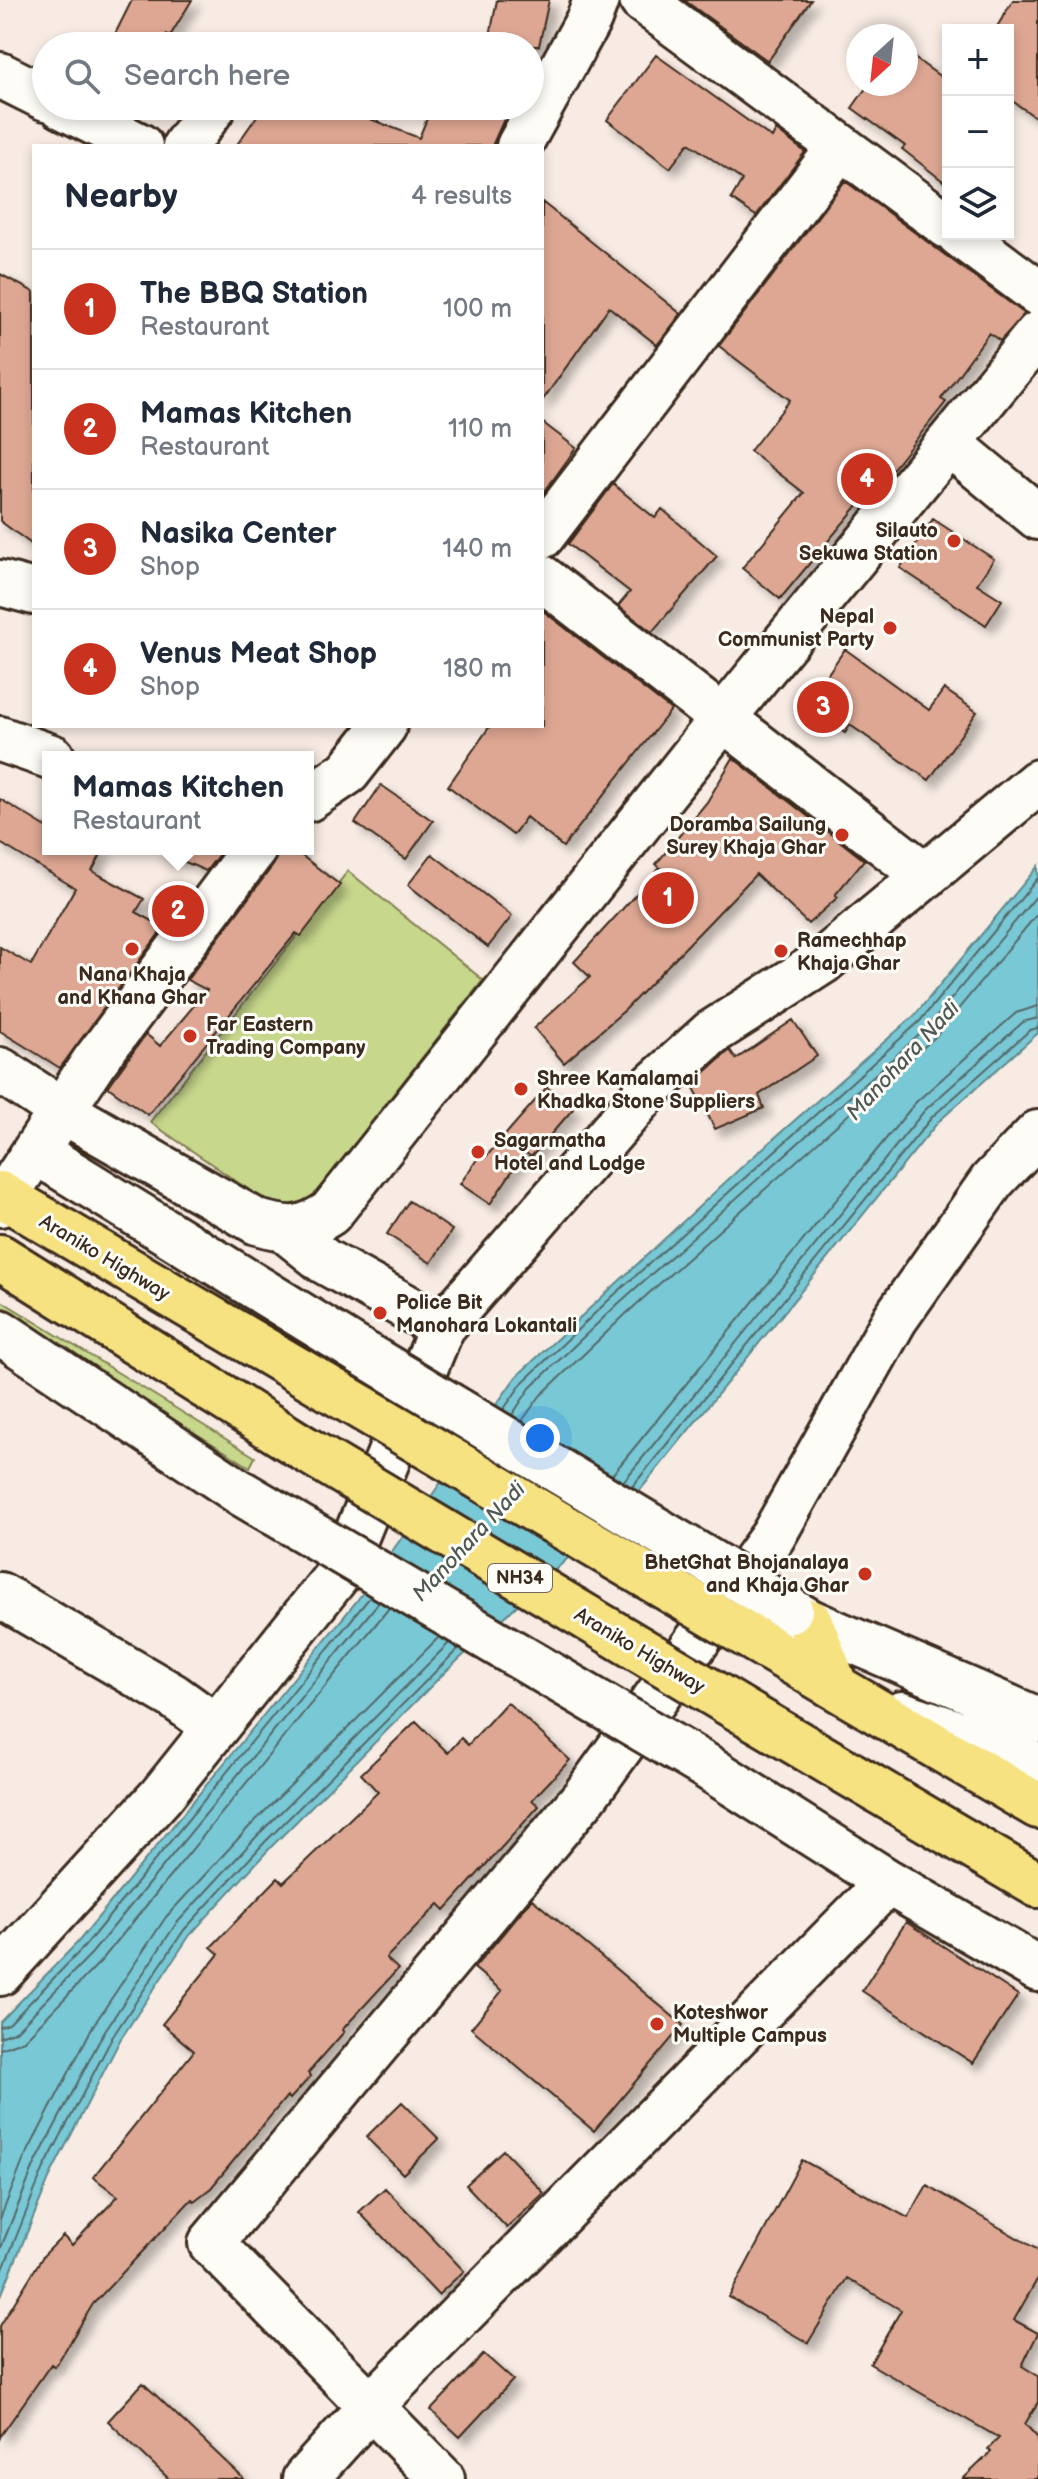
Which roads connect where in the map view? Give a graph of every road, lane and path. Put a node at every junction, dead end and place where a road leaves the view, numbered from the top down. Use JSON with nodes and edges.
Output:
{"nodes":[{"id":1,"x":596,"y":0,"type":"edge"},
{"id":2,"x":642,"y":0,"type":"edge"},
{"id":3,"x":0,"y":75,"type":"edge"},
{"id":4,"x":32,"y":91,"type":"edge"},
{"id":5,"x":544,"y":99,"type":"edge"},
{"id":6,"x":89,"y":120,"type":"edge"},
{"id":7,"x":204,"y":120,"type":"edge"},
{"id":8,"x":533,"y":120,"type":"edge"},
{"id":9,"x":136,"y":144,"type":"edge"},
{"id":10,"x":186,"y":144,"type":"edge"},
{"id":11,"x":520,"y":144,"type":"edge"},
{"id":12,"x":840,"y":147,"type":"junction"},
{"id":13,"x":942,"y":222,"type":"edge"},
{"id":14,"x":967,"y":240,"type":"edge"},
{"id":15,"x":1038,"y":293,"type":"edge"},
{"id":16,"x":1038,"y":334,"type":"edge"},
{"id":17,"x":950,"y":444,"type":"junction"},
{"id":18,"x":1038,"y":517,"type":"edge"},
{"id":19,"x":544,"y":533,"type":"edge"},
{"id":20,"x":544,"y":580,"type":"edge"},
{"id":21,"x":0,"y":583,"type":"edge"},
{"id":22,"x":32,"y":591,"type":"edge"},
{"id":23,"x":724,"y":717,"type":"junction"},
{"id":24,"x":382,"y":728,"type":"edge"},
{"id":25,"x":0,"y":739,"type":"edge"},
{"id":26,"x":42,"y":754,"type":"edge"},
{"id":27,"x":1038,"y":782,"type":"edge"},
{"id":28,"x":314,"y":795,"type":"edge"},
{"id":29,"x":250,"y":855,"type":"edge"},
{"id":30,"x":926,"y":876,"type":"junction"},
{"id":31,"x":0,"y":1070,"type":"edge"},
{"id":32,"x":61,"y":1110,"type":"junction"},
{"id":33,"x":1038,"y":1133,"type":"edge"},
{"id":34,"x":35,"y":1151,"type":"junction"},
{"id":35,"x":2,"y":1199,"type":"edge"},
{"id":36,"x":284,"y":1229,"type":"junction"},
{"id":37,"x":0,"y":1257,"type":"edge"},
{"id":38,"x":442,"y":1327,"type":"junction"},
{"id":39,"x":0,"y":1332,"type":"edge"},
{"id":40,"x":0,"y":1595,"type":"edge"},
{"id":41,"x":800,"y":1616,"type":"junction"},
{"id":42,"x":845,"y":1691,"type":"junction"},
{"id":43,"x":1038,"y":1720,"type":"edge"},
{"id":44,"x":216,"y":1727,"type":"junction"},
{"id":45,"x":1038,"y":1767,"type":"edge"},
{"id":46,"x":1038,"y":1806,"type":"edge"},
{"id":47,"x":888,"y":1882,"type":"junction"},
{"id":48,"x":1038,"y":1885,"type":"edge"},
{"id":49,"x":1038,"y":1969,"type":"edge"},
{"id":50,"x":0,"y":1973,"type":"edge"},
{"id":51,"x":370,"y":2407,"type":"junction"},
{"id":52,"x":305,"y":2479,"type":"edge"},
{"id":53,"x":442,"y":2479,"type":"edge"}],
"edges":[{"from":1,"to":5,"type":"street"},
{"from":2,"to":12,"type":"street"},
{"from":3,"to":4,"type":"street"},
{"from":6,"to":9,"type":"street"},
{"from":7,"to":10,"type":"street"},
{"from":8,"to":11,"type":"street"},
{"from":12,"to":13,"type":"street"},
{"from":12,"to":19,"type":"street"},
{"from":14,"to":15,"type":"street"},
{"from":16,"to":17,"type":"street"},
{"from":17,"to":18,"type":"street"},
{"from":17,"to":23,"type":"street"},
{"from":20,"to":23,"type":"street"},
{"from":21,"to":22,"type":"street"},
{"from":23,"to":30,"type":"street"},
{"from":23,"to":36,"type":"street"},
{"from":24,"to":28,"type":"street"},
{"from":25,"to":26,"type":"street"},
{"from":27,"to":30,"type":"street"},
{"from":29,"to":32,"type":"street"},
{"from":30,"to":38,"type":"street"},
{"from":31,"to":32,"type":"street"},
{"from":32,"to":34,"type":"street"},
{"from":32,"to":36,"type":"street"},
{"from":33,"to":51,"type":"street"},
{"from":34,"to":35,"type":"street"},
{"from":34,"to":41,"type":"street","bridge":true},
{"from":35,"to":42,"type":"highway","name":"Araniko Highway","bridge":true},
{"from":36,"to":38,"type":"street"},
{"from":37,"to":48,"type":"highway","name":"Araniko Highway","number":"NH34","bridge":true},
{"from":38,"to":44,"type":"street"},
{"from":39,"to":47,"type":"street","bridge":true},
{"from":40,"to":44,"type":"street"},
{"from":41,"to":42,"type":"highway"},
{"from":41,"to":43,"type":"street"},
{"from":42,"to":45,"type":"street"},
{"from":42,"to":46,"type":"highway","name":"Araniko Highway"},
{"from":44,"to":50,"type":"street"},
{"from":47,"to":49,"type":"street"},
{"from":47,"to":51,"type":"street"},
{"from":51,"to":52,"type":"street"},
{"from":51,"to":53,"type":"street"}]}
